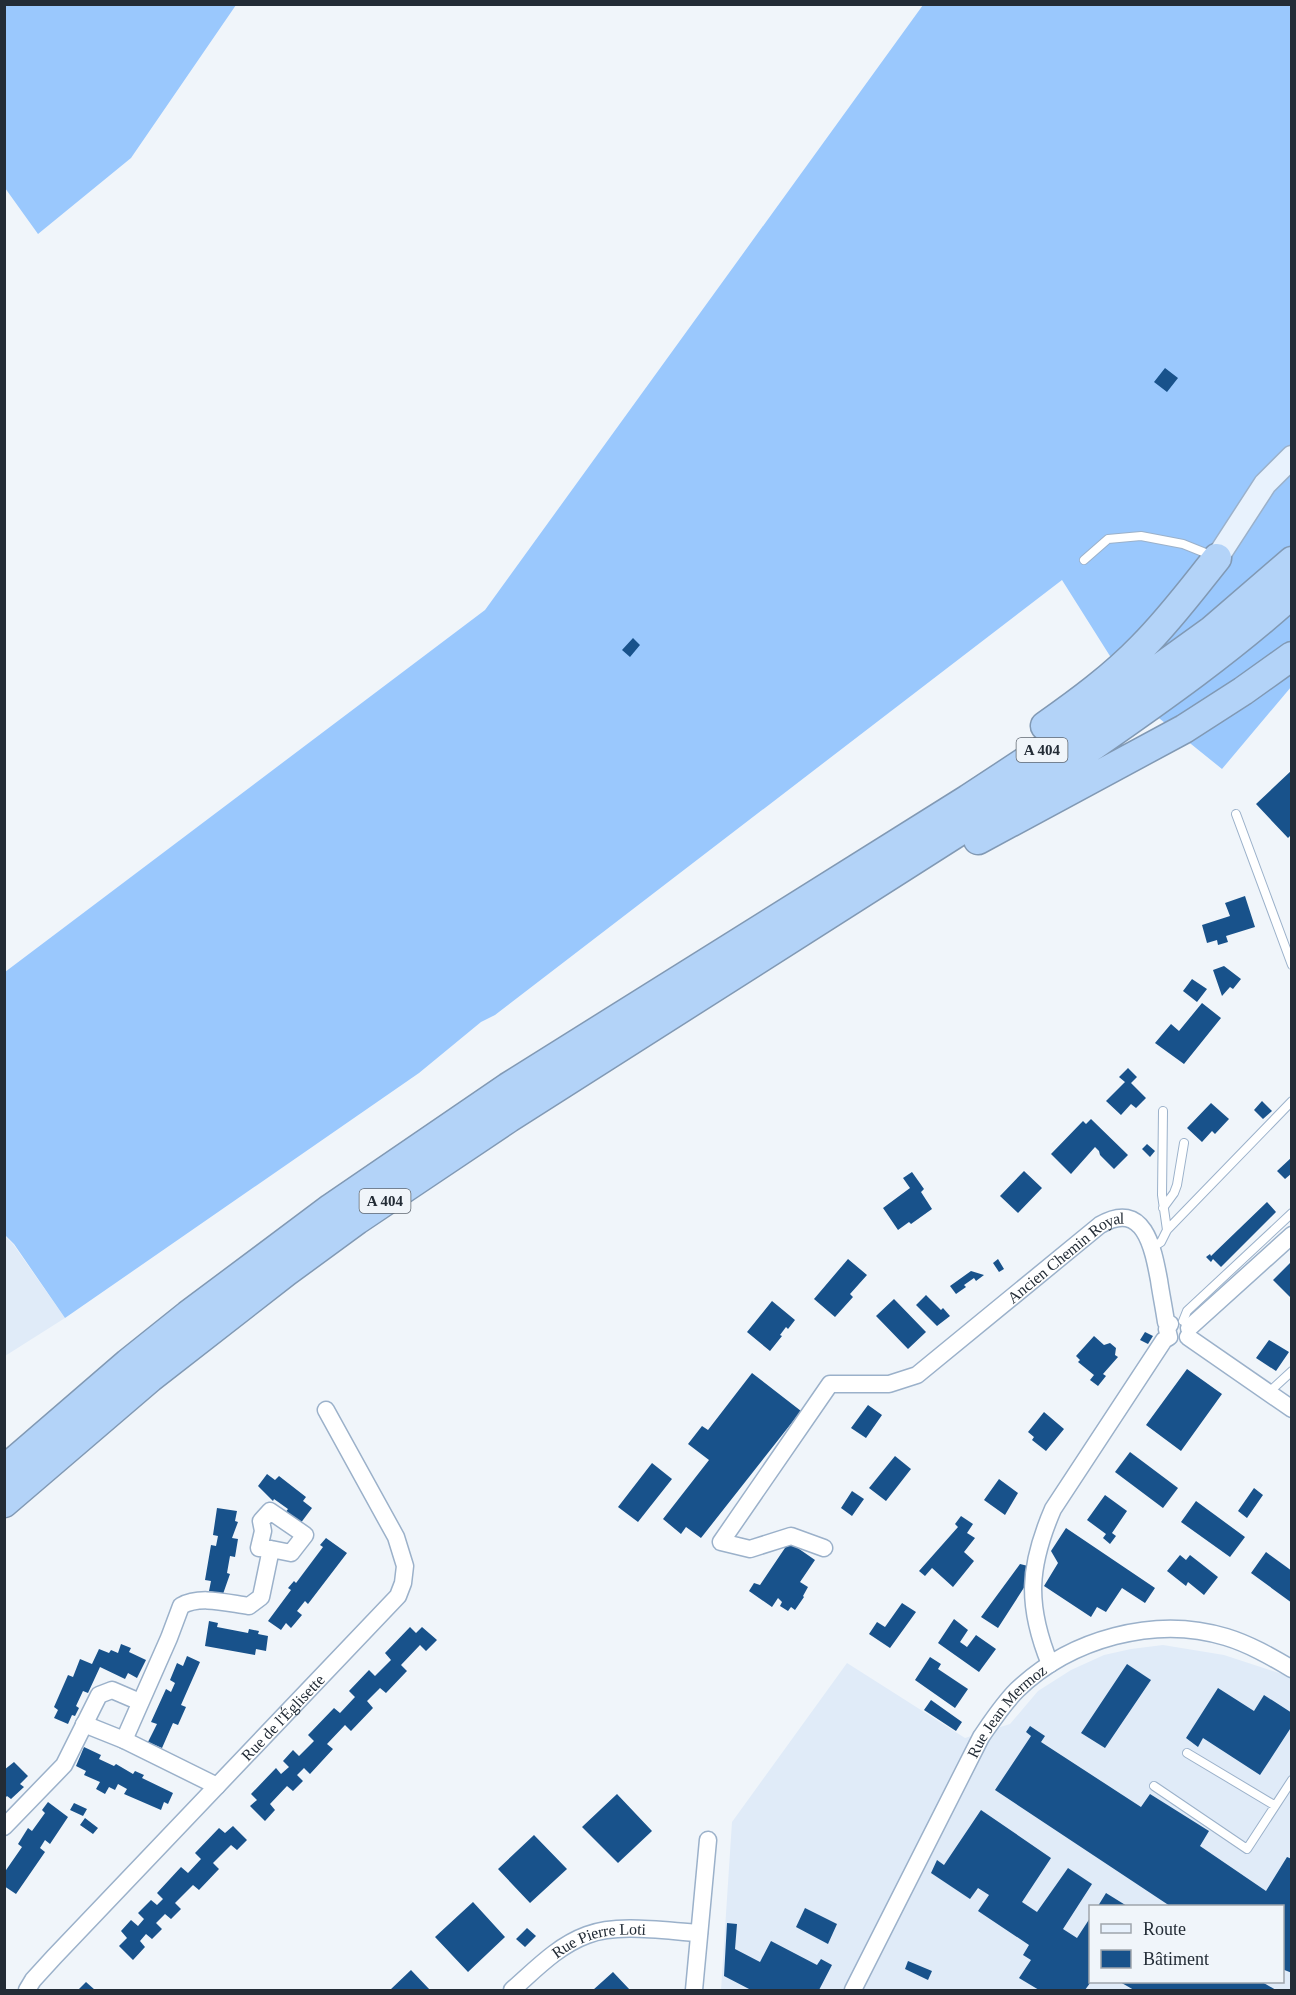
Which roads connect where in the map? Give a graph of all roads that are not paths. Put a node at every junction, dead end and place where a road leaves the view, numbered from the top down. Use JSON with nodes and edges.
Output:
{"nodes":[{"id":1,"x":1292,"y":457,"type":"edge"},
{"id":2,"x":1217,"y":558,"type":"junction"},
{"id":3,"x":1084,"y":560,"type":"dead end"},
{"id":4,"x":1292,"y":561,"type":"edge"},
{"id":5,"x":1292,"y":594,"type":"edge"},
{"id":6,"x":1292,"y":657,"type":"edge"},
{"id":7,"x":1236,"y":814,"type":"dead end"},
{"id":8,"x":785,"y":927,"type":"junction"},
{"id":9,"x":1292,"y":965,"type":"edge"},
{"id":10,"x":1292,"y":1101,"type":"edge"},
{"id":11,"x":1163,"y":1111,"type":"dead end"},
{"id":12,"x":1184,"y":1143,"type":"dead end"},
{"id":13,"x":1163,"y":1208,"type":"junction"},
{"id":14,"x":1292,"y":1213,"type":"edge"},
{"id":15,"x":1167,"y":1230,"type":"junction"},
{"id":16,"x":1292,"y":1235,"type":"edge"},
{"id":17,"x":1153,"y":1247,"type":"junction"},
{"id":18,"x":1180,"y":1329,"type":"junction"},
{"id":19,"x":1292,"y":1371,"type":"edge"},
{"id":20,"x":1268,"y":1393,"type":"junction"},
{"id":21,"x":1292,"y":1409,"type":"edge"},
{"id":22,"x":326,"y":1410,"type":"dead end"},
{"id":23,"x":4,"y":1470,"type":"edge"},
{"id":24,"x":4,"y":1503,"type":"edge"},
{"id":25,"x":824,"y":1548,"type":"dead end"},
{"id":26,"x":271,"y":1550,"type":"dead end"},
{"id":27,"x":1050,"y":1664,"type":"junction"},
{"id":28,"x":1292,"y":1669,"type":"edge"},
{"id":29,"x":140,"y":1702,"type":"junction"},
{"id":30,"x":84,"y":1724,"type":"junction"},
{"id":31,"x":124,"y":1740,"type":"junction"},
{"id":32,"x":1188,"y":1753,"type":"dead end"},
{"id":33,"x":1292,"y":1780,"type":"edge"},
{"id":34,"x":217,"y":1786,"type":"junction"},
{"id":35,"x":1154,"y":1786,"type":"dead end"},
{"id":36,"x":1274,"y":1805,"type":"junction"},
{"id":37,"x":4,"y":1827,"type":"edge"},
{"id":38,"x":708,"y":1840,"type":"dead end"},
{"id":39,"x":699,"y":1933,"type":"junction"},
{"id":40,"x":27,"y":1990,"type":"edge"},
{"id":41,"x":512,"y":1990,"type":"edge"},
{"id":42,"x":694,"y":1990,"type":"edge"},
{"id":43,"x":853,"y":1990,"type":"edge"}],
"edges":[{"from":1,"to":2,"type":"main road"},
{"from":2,"to":3,"type":"lane"},
{"from":2,"to":8,"type":"highway"},
{"from":4,"to":8,"type":"highway","number":"A 404"},
{"from":5,"to":8,"type":"highway","number":"A 404"},
{"from":6,"to":8,"type":"highway"},
{"from":7,"to":9,"type":"lane"},
{"from":8,"to":23,"type":"highway","number":"A 404"},
{"from":8,"to":24,"type":"highway","number":"A 404"},
{"from":10,"to":15,"type":"lane"},
{"from":11,"to":13,"type":"lane"},
{"from":12,"to":13,"type":"lane"},
{"from":13,"to":15,"type":"lane"},
{"from":14,"to":18,"type":"lane"},
{"from":15,"to":17,"type":"lane"},
{"from":16,"to":18,"type":"street"},
{"from":17,"to":18,"type":"street","name":"Ancien Chemin Royal"},
{"from":17,"to":25,"type":"street","name":"Ancien Chemin Royal"},
{"from":18,"to":20,"type":"street"},
{"from":18,"to":27,"type":"street"},
{"from":19,"to":20,"type":"lane"},
{"from":20,"to":21,"type":"street"},
{"from":22,"to":34,"type":"street","name":"Rue de l'Églisette"},
{"from":26,"to":29,"type":"street"},
{"from":27,"to":28,"type":"street","name":"Rue Jean Mermoz"},
{"from":27,"to":43,"type":"street","name":"Rue Jean Mermoz"},
{"from":29,"to":30,"type":"street"},
{"from":29,"to":31,"type":"street"},
{"from":30,"to":31,"type":"street"},
{"from":30,"to":37,"type":"street"},
{"from":31,"to":34,"type":"street"},
{"from":32,"to":36,"type":"lane"},
{"from":33,"to":36,"type":"lane"},
{"from":34,"to":40,"type":"street","name":"Rue de l'Églisette"},
{"from":35,"to":36,"type":"lane"},
{"from":38,"to":39,"type":"street"},
{"from":39,"to":41,"type":"street","name":"Rue Pierre Loti"},
{"from":39,"to":42,"type":"street"}]}
